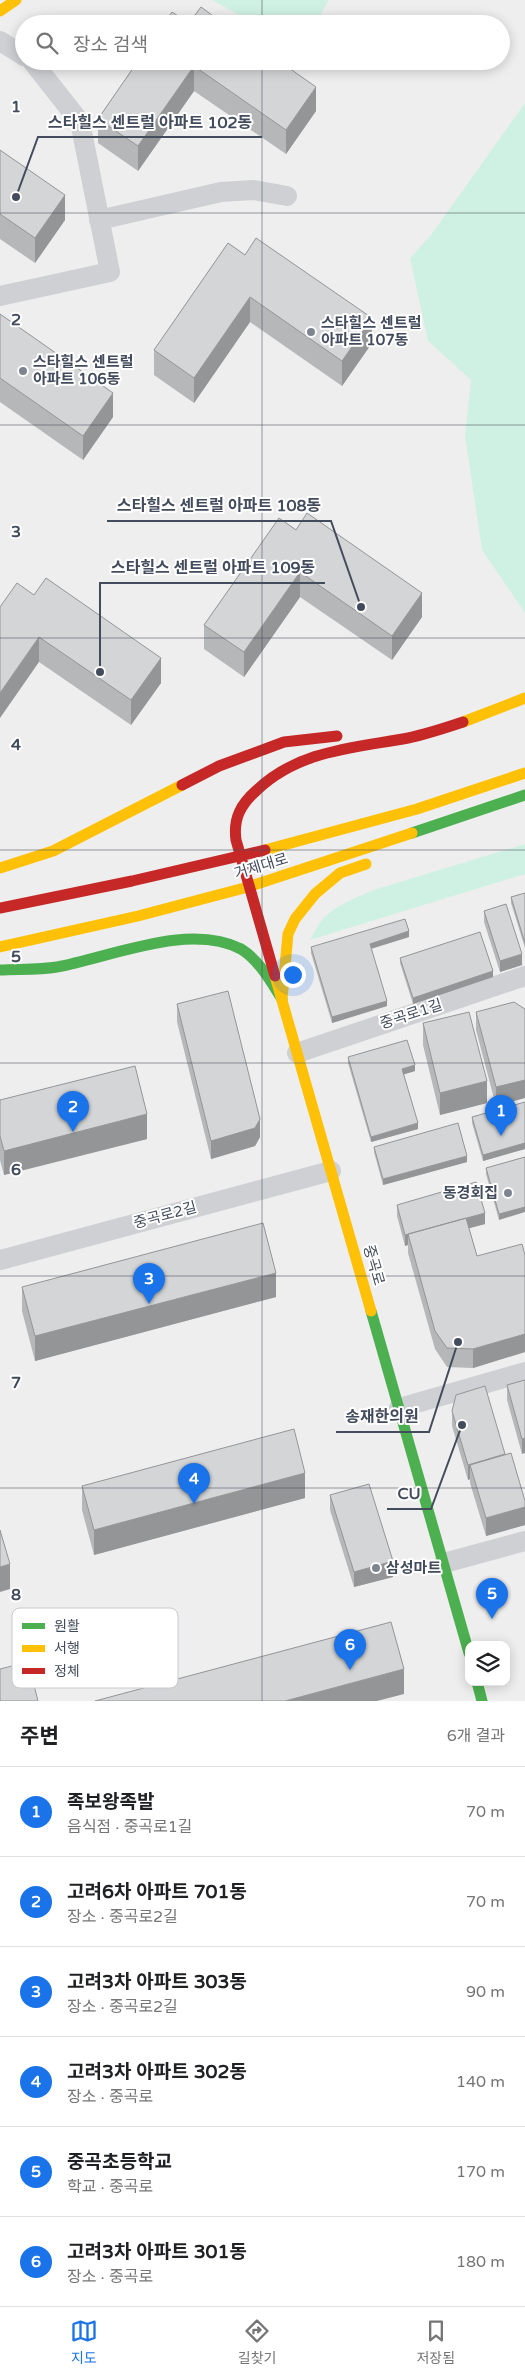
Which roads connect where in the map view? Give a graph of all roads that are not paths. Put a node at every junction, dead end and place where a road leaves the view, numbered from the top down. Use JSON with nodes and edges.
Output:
{"nodes":[{"id":1,"x":16,"y":0,"type":"edge"},
{"id":2,"x":0,"y":11,"type":"edge"},
{"id":3,"x":0,"y":41,"type":"edge"},
{"id":4,"x":15,"y":50,"type":"edge"},
{"id":5,"x":39,"y":70,"type":"edge"},
{"id":6,"x":287,"y":196,"type":"dead end"},
{"id":7,"x":99,"y":220,"type":"junction"},
{"id":8,"x":0,"y":296,"type":"edge"},
{"id":9,"x":525,"y":698,"type":"edge"},
{"id":10,"x":431,"y":732,"type":"junction"},
{"id":11,"x":364,"y":734,"type":"dead end"},
{"id":12,"x":346,"y":735,"type":"dead end"},
{"id":13,"x":525,"y":773,"type":"edge"},
{"id":14,"x":525,"y":795,"type":"edge"},
{"id":15,"x":240,"y":856,"type":"junction"},
{"id":16,"x":377,"y":861,"type":"dead end"},
{"id":17,"x":0,"y":868,"type":"edge"},
{"id":18,"x":248,"y":886,"type":"junction"},
{"id":19,"x":0,"y":908,"type":"edge"},
{"id":20,"x":0,"y":947,"type":"edge"},
{"id":21,"x":0,"y":970,"type":"edge"},
{"id":22,"x":525,"y":976,"type":"edge"},
{"id":23,"x":282,"y":999,"type":"junction"},
{"id":24,"x":297,"y":1052,"type":"junction"},
{"id":25,"x":331,"y":1171,"type":"junction"},
{"id":26,"x":0,"y":1260,"type":"edge"},
{"id":27,"x":525,"y":1372,"type":"edge"},
{"id":28,"x":399,"y":1408,"type":"junction"},
{"id":29,"x":525,"y":1541,"type":"edge"},
{"id":30,"x":444,"y":1563,"type":"junction"},
{"id":31,"x":466,"y":1641,"type":"edge"},
{"id":32,"x":478,"y":1686,"type":"edge"},
{"id":33,"x":482,"y":1701,"type":"edge"}],
"edges":[{"from":1,"to":2,"type":"street"},
{"from":3,"to":4,"type":"street"},
{"from":5,"to":7,"type":"street"},
{"from":6,"to":7,"type":"street"},
{"from":7,"to":8,"type":"street"},
{"from":9,"to":10,"type":"street"},
{"from":10,"to":11,"type":"street"},
{"from":10,"to":15,"type":"street","name":"중곡로"},
{"from":12,"to":17,"type":"street"},
{"from":13,"to":15,"type":"street","name":"거제대로"},
{"from":14,"to":18,"type":"street","name":"거제대로"},
{"from":15,"to":18,"type":"street","name":"중곡로"},
{"from":15,"to":19,"type":"street","name":"거제대로"},
{"from":16,"to":23,"type":"street"},
{"from":18,"to":20,"type":"street","name":"거제대로"},
{"from":18,"to":23,"type":"street","name":"중곡로"},
{"from":21,"to":23,"type":"street"},
{"from":22,"to":24,"type":"street","name":"중곡로1길"},
{"from":23,"to":24,"type":"street","name":"중곡로"},
{"from":24,"to":25,"type":"street","name":"중곡로"},
{"from":25,"to":26,"type":"street","name":"중곡로2길"},
{"from":25,"to":28,"type":"street","name":"중곡로"},
{"from":27,"to":28,"type":"street"},
{"from":28,"to":30,"type":"street","name":"중곡로"},
{"from":29,"to":30,"type":"street"},
{"from":30,"to":31,"type":"street","name":"중곡로"},
{"from":32,"to":33,"type":"street"}]}
